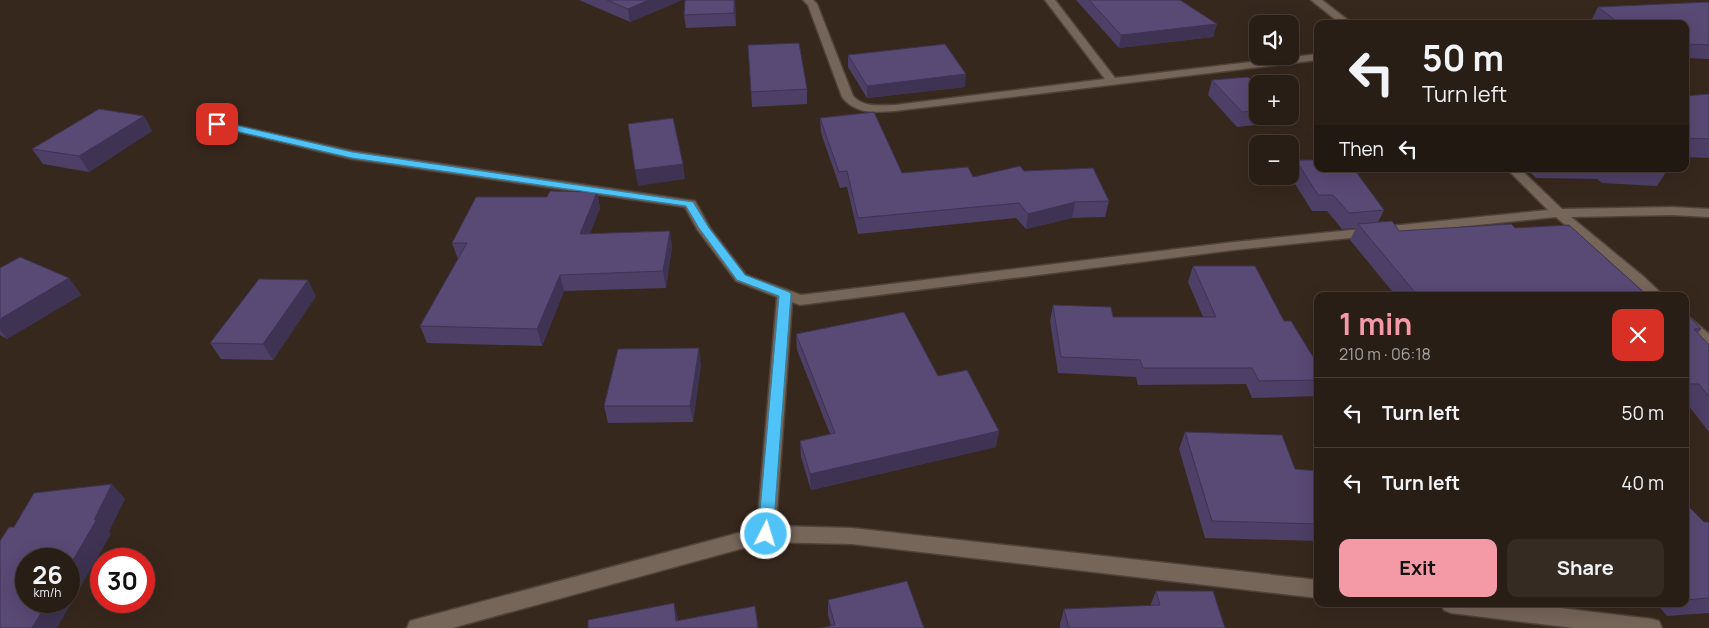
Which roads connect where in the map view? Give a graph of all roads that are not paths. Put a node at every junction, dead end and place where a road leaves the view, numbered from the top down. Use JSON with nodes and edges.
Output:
{"nodes":[{"id":1,"x":808,"y":0,"type":"edge"},
{"id":2,"x":1050,"y":0,"type":"edge"},
{"id":3,"x":1316,"y":0,"type":"edge"},
{"id":4,"x":1343,"y":20,"type":"edge"},
{"id":5,"x":1314,"y":56,"type":"edge"},
{"id":6,"x":1112,"y":81,"type":"junction"},
{"id":7,"x":217,"y":124,"type":"dead end"},
{"id":8,"x":1516,"y":172,"type":"edge"},
{"id":9,"x":1557,"y":213,"type":"junction"},
{"id":10,"x":1709,"y":213,"type":"edge"},
{"id":11,"x":1653,"y":292,"type":"edge"},
{"id":12,"x":785,"y":294,"type":"junction"},
{"id":13,"x":1689,"y":325,"type":"edge"},
{"id":14,"x":1706,"y":338,"type":"edge"},
{"id":15,"x":766,"y":534,"type":"junction"},
{"id":16,"x":1314,"y":589,"type":"edge"},
{"id":17,"x":1476,"y":607,"type":"edge"},
{"id":18,"x":417,"y":628,"type":"edge"},
{"id":19,"x":1652,"y":628,"type":"edge"}],
"edges":[{"from":1,"to":6,"type":"street"},
{"from":2,"to":6,"type":"street"},
{"from":3,"to":4,"type":"street"},
{"from":5,"to":6,"type":"street"},
{"from":7,"to":12,"type":"street"},
{"from":8,"to":9,"type":"street"},
{"from":9,"to":10,"type":"street"},
{"from":9,"to":11,"type":"street"},
{"from":9,"to":12,"type":"street"},
{"from":12,"to":15,"type":"street"},
{"from":13,"to":14,"type":"street"},
{"from":15,"to":16,"type":"street"},
{"from":15,"to":18,"type":"street"},
{"from":17,"to":19,"type":"street"}]}
